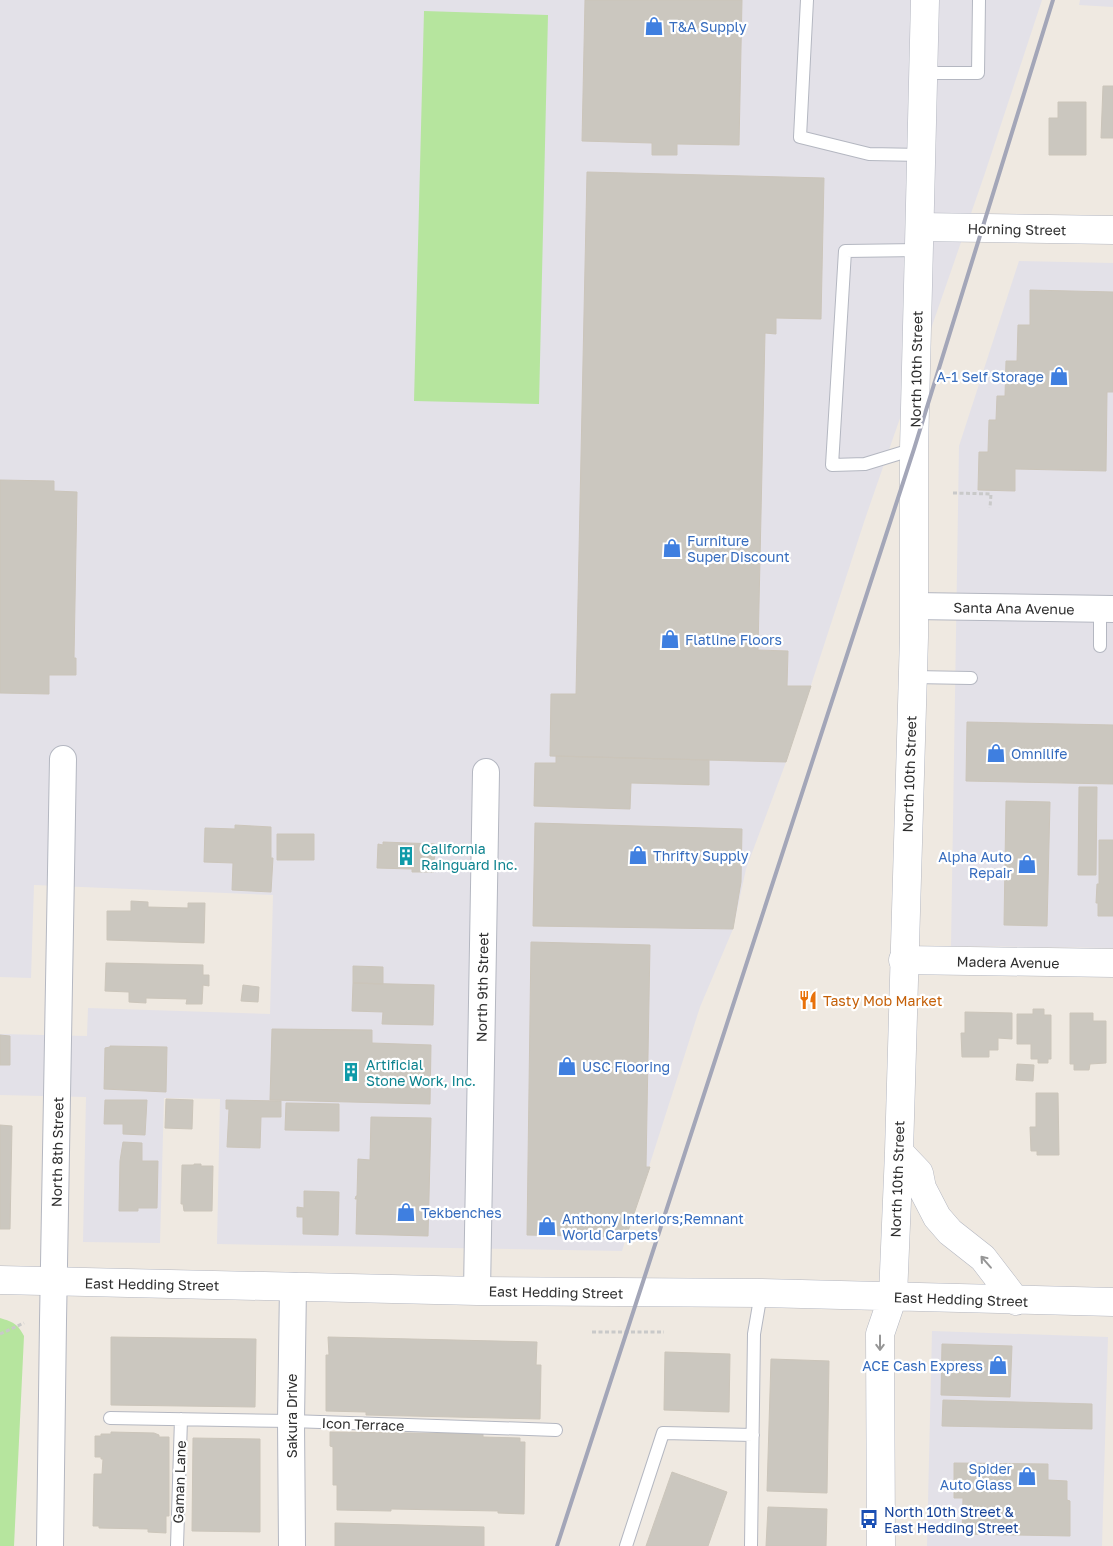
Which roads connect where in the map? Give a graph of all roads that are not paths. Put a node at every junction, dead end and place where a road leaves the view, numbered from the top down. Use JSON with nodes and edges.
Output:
{"nodes":[{"id":1,"x":807,"y":0,"type":"edge"},
{"id":2,"x":925,"y":0,"type":"edge"},
{"id":3,"x":979,"y":0,"type":"edge"},
{"id":4,"x":924,"y":74,"type":"junction"},
{"id":5,"x":922,"y":155,"type":"junction"},
{"id":6,"x":1113,"y":230,"type":"edge"},
{"id":7,"x":920,"y":239,"type":"junction"},
{"id":8,"x":914,"y":449,"type":"junction"},
{"id":9,"x":914,"y":606,"type":"junction"},
{"id":10,"x":1106,"y":609,"type":"edge"},
{"id":11,"x":1100,"y":646,"type":"dead end"},
{"id":12,"x":912,"y":677,"type":"junction"},
{"id":13,"x":971,"y":678,"type":"dead end"},
{"id":14,"x":63,"y":759,"type":"dead end"},
{"id":15,"x":486,"y":772,"type":"dead end"},
{"id":16,"x":903,"y":960,"type":"junction"},
{"id":17,"x":1113,"y":963,"type":"edge"},
{"id":18,"x":899,"y":1152,"type":"junction"},
{"id":19,"x":0,"y":1280,"type":"edge"},
{"id":20,"x":54,"y":1282,"type":"junction"},
{"id":21,"x":293,"y":1286,"type":"junction"},
{"id":22,"x":477,"y":1291,"type":"junction"},
{"id":23,"x":761,"y":1293,"type":"junction"},
{"id":24,"x":894,"y":1296,"type":"junction"},
{"id":25,"x":1016,"y":1300,"type":"junction"},
{"id":26,"x":1113,"y":1302,"type":"edge"},
{"id":27,"x":110,"y":1418,"type":"dead end"},
{"id":28,"x":181,"y":1419,"type":"junction"},
{"id":29,"x":291,"y":1421,"type":"junction"},
{"id":30,"x":556,"y":1430,"type":"dead end"},
{"id":31,"x":753,"y":1435,"type":"junction"},
{"id":32,"x":50,"y":1546,"type":"edge"},
{"id":33,"x":177,"y":1546,"type":"edge"},
{"id":34,"x":292,"y":1546,"type":"edge"},
{"id":35,"x":626,"y":1546,"type":"edge"},
{"id":36,"x":751,"y":1546,"type":"edge"},
{"id":37,"x":881,"y":1546,"type":"edge"}],
"edges":[{"from":1,"to":5,"type":"lane"},
{"from":2,"to":4,"type":"main road","name":"North 10th Street"},
{"from":3,"to":4,"type":"lane"},
{"from":4,"to":5,"type":"main road","name":"North 10th Street"},
{"from":5,"to":7,"type":"main road","name":"North 10th Street"},
{"from":6,"to":7,"type":"main road","name":"Horning Street"},
{"from":7,"to":8,"type":"main road","name":"North 10th Street"},
{"from":7,"to":8,"type":"lane"},
{"from":8,"to":9,"type":"main road","name":"North 10th Street"},
{"from":9,"to":10,"type":"street","name":"Santa Ana Avenue"},
{"from":9,"to":12,"type":"main road","name":"North 10th Street"},
{"from":10,"to":11,"type":"lane"},
{"from":12,"to":13,"type":"lane"},
{"from":12,"to":16,"type":"main road","name":"North 10th Street"},
{"from":14,"to":20,"type":"street","name":"North 8th Street"},
{"from":15,"to":22,"type":"street","name":"North 9th Street"},
{"from":16,"to":17,"type":"main road","name":"Madera Avenue"},
{"from":16,"to":18,"type":"main road","name":"North 10th Street"},
{"from":18,"to":24,"type":"main road","name":"North 10th Street"},
{"from":25,"to":18,"type":"main road","one_way":true},
{"from":19,"to":20,"type":"main road","name":"East Hedding Street"},
{"from":20,"to":21,"type":"main road","name":"East Hedding Street"},
{"from":20,"to":32,"type":"street","name":"North 8th Street"},
{"from":21,"to":22,"type":"main road","name":"East Hedding Street"},
{"from":21,"to":29,"type":"street","name":"Sakura Drive"},
{"from":22,"to":23,"type":"main road","name":"East Hedding Street"},
{"from":23,"to":24,"type":"main road","name":"East Hedding Street"},
{"from":23,"to":31,"type":"lane"},
{"from":24,"to":25,"type":"main road","name":"East Hedding Street"},
{"from":24,"to":37,"type":"main road","name":"North 10th Street","one_way":true},
{"from":25,"to":26,"type":"main road","name":"East Hedding Street"},
{"from":27,"to":28,"type":"lane","name":"Icon Terrace"},
{"from":28,"to":29,"type":"lane","name":"Icon Terrace"},
{"from":28,"to":33,"type":"lane","name":"Gaman Lane"},
{"from":29,"to":30,"type":"lane","name":"Icon Terrace"},
{"from":29,"to":34,"type":"street","name":"Sakura Drive"},
{"from":31,"to":35,"type":"lane"},
{"from":31,"to":36,"type":"lane"}]}
